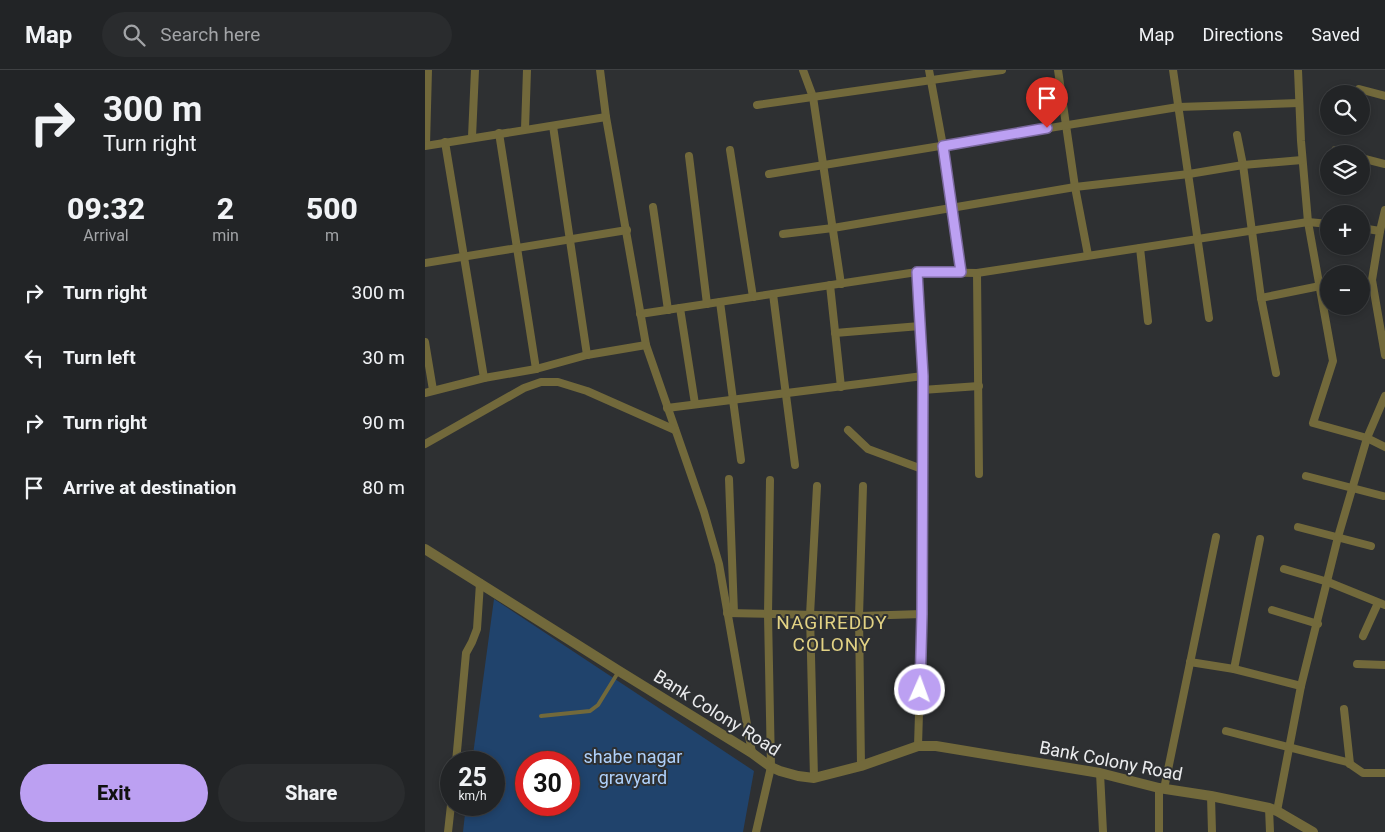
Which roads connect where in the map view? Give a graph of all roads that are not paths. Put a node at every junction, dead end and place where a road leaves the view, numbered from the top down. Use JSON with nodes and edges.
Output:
{"nodes":[{"id":1,"x":428,"y":70,"type":"edge"},
{"id":2,"x":475,"y":70,"type":"edge"},
{"id":3,"x":527,"y":70,"type":"edge"},
{"id":4,"x":600,"y":70,"type":"edge"},
{"id":5,"x":803,"y":70,"type":"edge"},
{"id":6,"x":929,"y":70,"type":"edge"},
{"id":7,"x":1003,"y":70,"type":"edge"},
{"id":8,"x":1058,"y":70,"type":"edge"},
{"id":9,"x":1173,"y":70,"type":"edge"},
{"id":10,"x":1298,"y":70,"type":"edge"},
{"id":11,"x":993,"y":71,"type":"edge"},
{"id":12,"x":931,"y":80,"type":"junction"},
{"id":13,"x":1370,"y":92,"type":"edge"},
{"id":14,"x":1385,"y":96,"type":"edge"},
{"id":15,"x":813,"y":97,"type":"junction"},
{"id":16,"x":1299,"y":102,"type":"junction"},
{"id":17,"x":757,"y":104,"type":"dead end"},
{"id":18,"x":1178,"y":107,"type":"junction"},
{"id":19,"x":606,"y":117,"type":"junction"},
{"id":20,"x":1067,"y":125,"type":"junction"},
{"id":21,"x":553,"y":126,"type":"junction"},
{"id":22,"x":525,"y":129,"type":"junction"},
{"id":23,"x":499,"y":133,"type":"junction"},
{"id":24,"x":1237,"y":135,"type":"dead end"},
{"id":25,"x":472,"y":137,"type":"junction"},
{"id":26,"x":445,"y":142,"type":"junction"},
{"id":27,"x":425,"y":145,"type":"edge"},
{"id":28,"x":943,"y":146,"type":"junction"},
{"id":29,"x":730,"y":150,"type":"dead end"},
{"id":30,"x":689,"y":156,"type":"dead end"},
{"id":31,"x":1303,"y":160,"type":"junction"},
{"id":32,"x":1370,"y":160,"type":"edge"},
{"id":33,"x":1385,"y":164,"type":"edge"},
{"id":34,"x":824,"y":165,"type":"junction"},
{"id":35,"x":1243,"y":165,"type":"junction"},
{"id":36,"x":769,"y":174,"type":"dead end"},
{"id":37,"x":1189,"y":174,"type":"junction"},
{"id":38,"x":1075,"y":187,"type":"junction"},
{"id":39,"x":653,"y":207,"type":"dead end"},
{"id":40,"x":952,"y":207,"type":"junction"},
{"id":41,"x":1385,"y":210,"type":"edge"},
{"id":42,"x":1308,"y":222,"type":"junction"},
{"id":43,"x":1320,"y":223,"type":"edge"},
{"id":44,"x":833,"y":228,"type":"junction"},
{"id":45,"x":1370,"y":229,"type":"edge"},
{"id":46,"x":627,"y":230,"type":"junction"},
{"id":47,"x":1251,"y":231,"type":"junction"},
{"id":48,"x":1380,"y":231,"type":"junction"},
{"id":49,"x":783,"y":234,"type":"dead end"},
{"id":50,"x":1198,"y":238,"type":"junction"},
{"id":51,"x":569,"y":240,"type":"junction"},
{"id":52,"x":517,"y":248,"type":"junction"},
{"id":53,"x":1140,"y":248,"type":"junction"},
{"id":54,"x":1088,"y":255,"type":"junction"},
{"id":55,"x":464,"y":257,"type":"junction"},
{"id":56,"x":425,"y":263,"type":"edge"},
{"id":57,"x":917,"y":272,"type":"junction"},
{"id":58,"x":961,"y":272,"type":"junction"},
{"id":59,"x":977,"y":272,"type":"junction"},
{"id":60,"x":841,"y":284,"type":"junction"},
{"id":61,"x":830,"y":285,"type":"junction"},
{"id":62,"x":1320,"y":286,"type":"joint"},
{"id":63,"x":773,"y":294,"type":"junction"},
{"id":64,"x":753,"y":297,"type":"junction"},
{"id":65,"x":1261,"y":298,"type":"junction"},
{"id":66,"x":720,"y":302,"type":"junction"},
{"id":67,"x":707,"y":304,"type":"junction"},
{"id":68,"x":680,"y":308,"type":"junction"},
{"id":69,"x":668,"y":310,"type":"junction"},
{"id":70,"x":640,"y":314,"type":"junction"},
{"id":71,"x":1325,"y":315,"type":"edge"},
{"id":72,"x":1209,"y":318,"type":"dead end"},
{"id":73,"x":1148,"y":321,"type":"dead end"},
{"id":74,"x":920,"y":326,"type":"junction"},
{"id":75,"x":835,"y":333,"type":"junction"},
{"id":76,"x":425,"y":342,"type":"edge"},
{"id":77,"x":646,"y":344,"type":"junction"},
{"id":78,"x":587,"y":354,"type":"junction"},
{"id":79,"x":1385,"y":355,"type":"edge"},
{"id":80,"x":536,"y":369,"type":"junction"},
{"id":81,"x":1276,"y":372,"type":"dead end"},
{"id":82,"x":923,"y":376,"type":"junction"},
{"id":83,"x":484,"y":378,"type":"junction"},
{"id":84,"x":841,"y":386,"type":"junction"},
{"id":85,"x":979,"y":386,"type":"junction"},
{"id":86,"x":923,"y":390,"type":"junction"},
{"id":87,"x":429,"y":392,"type":"edge"},
{"id":88,"x":786,"y":393,"type":"junction"},
{"id":89,"x":1385,"y":396,"type":"edge"},
{"id":90,"x":733,"y":399,"type":"junction"},
{"id":91,"x":695,"y":404,"type":"junction"},
{"id":92,"x":667,"y":408,"type":"junction"},
{"id":93,"x":675,"y":430,"type":"junction"},
{"id":94,"x":848,"y":430,"type":"dead end"},
{"id":95,"x":1367,"y":438,"type":"junction"},
{"id":96,"x":425,"y":444,"type":"edge"},
{"id":97,"x":1385,"y":447,"type":"edge"},
{"id":98,"x":741,"y":460,"type":"dead end"},
{"id":99,"x":795,"y":465,"type":"dead end"},
{"id":100,"x":922,"y":469,"type":"junction"},
{"id":101,"x":979,"y":474,"type":"dead end"},
{"id":102,"x":1306,"y":476,"type":"dead end"},
{"id":103,"x":729,"y":479,"type":"dead end"},
{"id":104,"x":770,"y":480,"type":"dead end"},
{"id":105,"x":817,"y":486,"type":"dead end"},
{"id":106,"x":863,"y":486,"type":"dead end"},
{"id":107,"x":1352,"y":488,"type":"junction"},
{"id":108,"x":1383,"y":496,"type":"dead end"},
{"id":109,"x":1298,"y":527,"type":"dead end"},
{"id":110,"x":1216,"y":537,"type":"dead end"},
{"id":111,"x":1338,"y":537,"type":"junction"},
{"id":112,"x":1261,"y":539,"type":"dead end"},
{"id":113,"x":1371,"y":546,"type":"dead end"},
{"id":114,"x":425,"y":549,"type":"edge"},
{"id":115,"x":1283,"y":570,"type":"dead end"},
{"id":116,"x":1328,"y":582,"type":"junction"},
{"id":117,"x":480,"y":583,"type":"junction"},
{"id":118,"x":1383,"y":603,"type":"edge"},
{"id":119,"x":1271,"y":610,"type":"dead end"},
{"id":120,"x":731,"y":613,"type":"junction"},
{"id":121,"x":922,"y":614,"type":"junction"},
{"id":122,"x":769,"y":615,"type":"junction"},
{"id":123,"x":810,"y":615,"type":"junction"},
{"id":124,"x":859,"y":616,"type":"junction"},
{"id":125,"x":1317,"y":624,"type":"junction"},
{"id":126,"x":1363,"y":636,"type":"dead end"},
{"id":127,"x":1190,"y":662,"type":"junction"},
{"id":128,"x":1357,"y":664,"type":"dead end"},
{"id":129,"x":1385,"y":665,"type":"edge"},
{"id":130,"x":1234,"y":669,"type":"junction"},
{"id":131,"x":619,"y":672,"type":"junction"},
{"id":132,"x":1301,"y":686,"type":"junction"},
{"id":133,"x":1344,"y":709,"type":"dead end"},
{"id":134,"x":541,"y":716,"type":"dead end"},
{"id":135,"x":1226,"y":731,"type":"dead end"},
{"id":136,"x":919,"y":746,"type":"junction"},
{"id":137,"x":1289,"y":747,"type":"junction"},
{"id":138,"x":457,"y":751,"type":"edge"},
{"id":139,"x":752,"y":753,"type":"junction"},
{"id":140,"x":1350,"y":764,"type":"junction"},
{"id":141,"x":861,"y":766,"type":"junction"},
{"id":142,"x":771,"y":767,"type":"junction"},
{"id":143,"x":1100,"y":773,"type":"junction"},
{"id":144,"x":1385,"y":773,"type":"edge"},
{"id":145,"x":814,"y":778,"type":"junction"},
{"id":146,"x":1162,"y":789,"type":"junction"},
{"id":147,"x":1211,"y":796,"type":"junction"},
{"id":148,"x":1273,"y":809,"type":"junction"},
{"id":149,"x":450,"y":816,"type":"edge"},
{"id":150,"x":448,"y":832,"type":"edge"},
{"id":151,"x":756,"y":832,"type":"edge"},
{"id":152,"x":1103,"y":832,"type":"edge"},
{"id":153,"x":1159,"y":832,"type":"edge"},
{"id":154,"x":1212,"y":832,"type":"edge"},
{"id":155,"x":1270,"y":832,"type":"edge"},
{"id":156,"x":1313,"y":832,"type":"edge"}],
"edges":[{"from":1,"to":27,"type":"street"},
{"from":2,"to":25,"type":"street"},
{"from":3,"to":22,"type":"street"},
{"from":4,"to":19,"type":"street"},
{"from":5,"to":15,"type":"street"},
{"from":6,"to":12,"type":"street"},
{"from":7,"to":11,"type":"street"},
{"from":8,"to":20,"type":"street"},
{"from":9,"to":18,"type":"street"},
{"from":10,"to":16,"type":"street"},
{"from":11,"to":12,"type":"street"},
{"from":12,"to":15,"type":"street"},
{"from":12,"to":28,"type":"street"},
{"from":13,"to":14,"type":"street"},
{"from":15,"to":17,"type":"street"},
{"from":15,"to":34,"type":"street"},
{"from":16,"to":18,"type":"street"},
{"from":16,"to":31,"type":"street"},
{"from":18,"to":20,"type":"street"},
{"from":18,"to":37,"type":"street"},
{"from":19,"to":21,"type":"street"},
{"from":19,"to":46,"type":"street"},
{"from":20,"to":28,"type":"street"},
{"from":20,"to":38,"type":"street"},
{"from":21,"to":22,"type":"street"},
{"from":21,"to":51,"type":"street"},
{"from":22,"to":23,"type":"street"},
{"from":23,"to":25,"type":"street"},
{"from":23,"to":52,"type":"street"},
{"from":24,"to":35,"type":"street"},
{"from":25,"to":26,"type":"street"},
{"from":26,"to":27,"type":"street"},
{"from":26,"to":55,"type":"street"},
{"from":28,"to":34,"type":"street"},
{"from":28,"to":40,"type":"street"},
{"from":29,"to":64,"type":"street"},
{"from":30,"to":67,"type":"street"},
{"from":31,"to":35,"type":"street"},
{"from":31,"to":42,"type":"street"},
{"from":32,"to":33,"type":"street"},
{"from":34,"to":36,"type":"street"},
{"from":34,"to":44,"type":"street"},
{"from":35,"to":37,"type":"street"},
{"from":35,"to":47,"type":"street"},
{"from":37,"to":38,"type":"street"},
{"from":37,"to":50,"type":"street"},
{"from":38,"to":40,"type":"street"},
{"from":38,"to":54,"type":"street"},
{"from":39,"to":69,"type":"street"},
{"from":40,"to":44,"type":"street"},
{"from":40,"to":58,"type":"street"},
{"from":41,"to":48,"type":"street"},
{"from":42,"to":43,"type":"street"},
{"from":42,"to":47,"type":"street"},
{"from":42,"to":62,"type":"street"},
{"from":44,"to":49,"type":"street"},
{"from":44,"to":60,"type":"street"},
{"from":45,"to":48,"type":"street"},
{"from":46,"to":51,"type":"street"},
{"from":46,"to":70,"type":"street"},
{"from":47,"to":50,"type":"street"},
{"from":47,"to":65,"type":"street"},
{"from":48,"to":79,"type":"street"},
{"from":50,"to":53,"type":"street"},
{"from":50,"to":72,"type":"street"},
{"from":51,"to":52,"type":"street"},
{"from":51,"to":78,"type":"street"},
{"from":52,"to":55,"type":"street"},
{"from":52,"to":80,"type":"street"},
{"from":53,"to":54,"type":"street"},
{"from":53,"to":73,"type":"street"},
{"from":54,"to":59,"type":"street"},
{"from":55,"to":56,"type":"street"},
{"from":55,"to":83,"type":"street"},
{"from":57,"to":58,"type":"street"},
{"from":57,"to":60,"type":"street"},
{"from":57,"to":74,"type":"street"},
{"from":58,"to":59,"type":"street"},
{"from":59,"to":85,"type":"street"},
{"from":60,"to":61,"type":"street"},
{"from":61,"to":63,"type":"street"},
{"from":61,"to":75,"type":"street"},
{"from":62,"to":65,"type":"street"},
{"from":63,"to":64,"type":"street"},
{"from":63,"to":88,"type":"street"},
{"from":64,"to":66,"type":"street"},
{"from":65,"to":81,"type":"street"},
{"from":66,"to":67,"type":"street"},
{"from":66,"to":90,"type":"street"},
{"from":67,"to":68,"type":"street"},
{"from":68,"to":69,"type":"street"},
{"from":68,"to":91,"type":"street"},
{"from":69,"to":70,"type":"street"},
{"from":70,"to":77,"type":"street"},
{"from":71,"to":95,"type":"street"},
{"from":74,"to":75,"type":"street"},
{"from":74,"to":82,"type":"street"},
{"from":75,"to":84,"type":"street"},
{"from":76,"to":87,"type":"street"},
{"from":77,"to":78,"type":"street"},
{"from":77,"to":92,"type":"street"},
{"from":78,"to":80,"type":"street"},
{"from":80,"to":83,"type":"street"},
{"from":82,"to":84,"type":"street"},
{"from":82,"to":86,"type":"street"},
{"from":83,"to":87,"type":"street"},
{"from":84,"to":88,"type":"street"},
{"from":85,"to":86,"type":"street"},
{"from":85,"to":101,"type":"street"},
{"from":86,"to":100,"type":"street"},
{"from":88,"to":90,"type":"street"},
{"from":88,"to":99,"type":"street"},
{"from":89,"to":95,"type":"street"},
{"from":90,"to":91,"type":"street"},
{"from":90,"to":98,"type":"street"},
{"from":91,"to":92,"type":"street"},
{"from":92,"to":93,"type":"street"},
{"from":93,"to":96,"type":"street"},
{"from":93,"to":120,"type":"street"},
{"from":94,"to":100,"type":"street"},
{"from":95,"to":97,"type":"street"},
{"from":95,"to":107,"type":"street"},
{"from":100,"to":121,"type":"street"},
{"from":102,"to":107,"type":"street"},
{"from":103,"to":120,"type":"street"},
{"from":104,"to":122,"type":"street"},
{"from":105,"to":123,"type":"street"},
{"from":106,"to":124,"type":"street"},
{"from":107,"to":108,"type":"street"},
{"from":107,"to":111,"type":"street"},
{"from":109,"to":111,"type":"street"},
{"from":110,"to":127,"type":"street"},
{"from":111,"to":113,"type":"street"},
{"from":111,"to":116,"type":"street"},
{"from":112,"to":130,"type":"street"},
{"from":114,"to":117,"type":"street","name":"Bank Colony Road"},
{"from":115,"to":116,"type":"street"},
{"from":116,"to":118,"type":"street"},
{"from":116,"to":125,"type":"street"},
{"from":117,"to":131,"type":"street","name":"Bank Colony Road"},
{"from":117,"to":138,"type":"street"},
{"from":118,"to":126,"type":"street"},
{"from":119,"to":125,"type":"street"},
{"from":120,"to":122,"type":"street"},
{"from":120,"to":139,"type":"street"},
{"from":121,"to":124,"type":"street"},
{"from":121,"to":136,"type":"street"},
{"from":122,"to":123,"type":"street"},
{"from":122,"to":142,"type":"street"},
{"from":123,"to":124,"type":"street"},
{"from":123,"to":145,"type":"street"},
{"from":124,"to":141,"type":"street"},
{"from":125,"to":132,"type":"street"},
{"from":127,"to":130,"type":"street"},
{"from":127,"to":146,"type":"street"},
{"from":128,"to":129,"type":"street"},
{"from":130,"to":132,"type":"street"},
{"from":131,"to":134,"type":"lane"},
{"from":131,"to":139,"type":"street","name":"Bank Colony Road"},
{"from":132,"to":137,"type":"street"},
{"from":133,"to":140,"type":"street"},
{"from":135,"to":137,"type":"street"},
{"from":136,"to":141,"type":"street","name":"Bank Colony Road"},
{"from":136,"to":143,"type":"street","name":"Bank Colony Road"},
{"from":137,"to":140,"type":"street"},
{"from":137,"to":148,"type":"street"},
{"from":139,"to":142,"type":"street","name":"Bank Colony Road"},
{"from":140,"to":144,"type":"street"},
{"from":141,"to":145,"type":"street","name":"Bank Colony Road"},
{"from":142,"to":145,"type":"street","name":"Bank Colony Road"},
{"from":142,"to":151,"type":"street"},
{"from":143,"to":146,"type":"street","name":"Bank Colony Road"},
{"from":143,"to":152,"type":"street"},
{"from":146,"to":147,"type":"street","name":"Bank Colony Road"},
{"from":146,"to":153,"type":"street"},
{"from":147,"to":148,"type":"street","name":"Bank Colony Road"},
{"from":147,"to":154,"type":"street"},
{"from":148,"to":155,"type":"street"},
{"from":148,"to":156,"type":"street","name":"Bank Colony Road"},
{"from":149,"to":150,"type":"street"}]}
